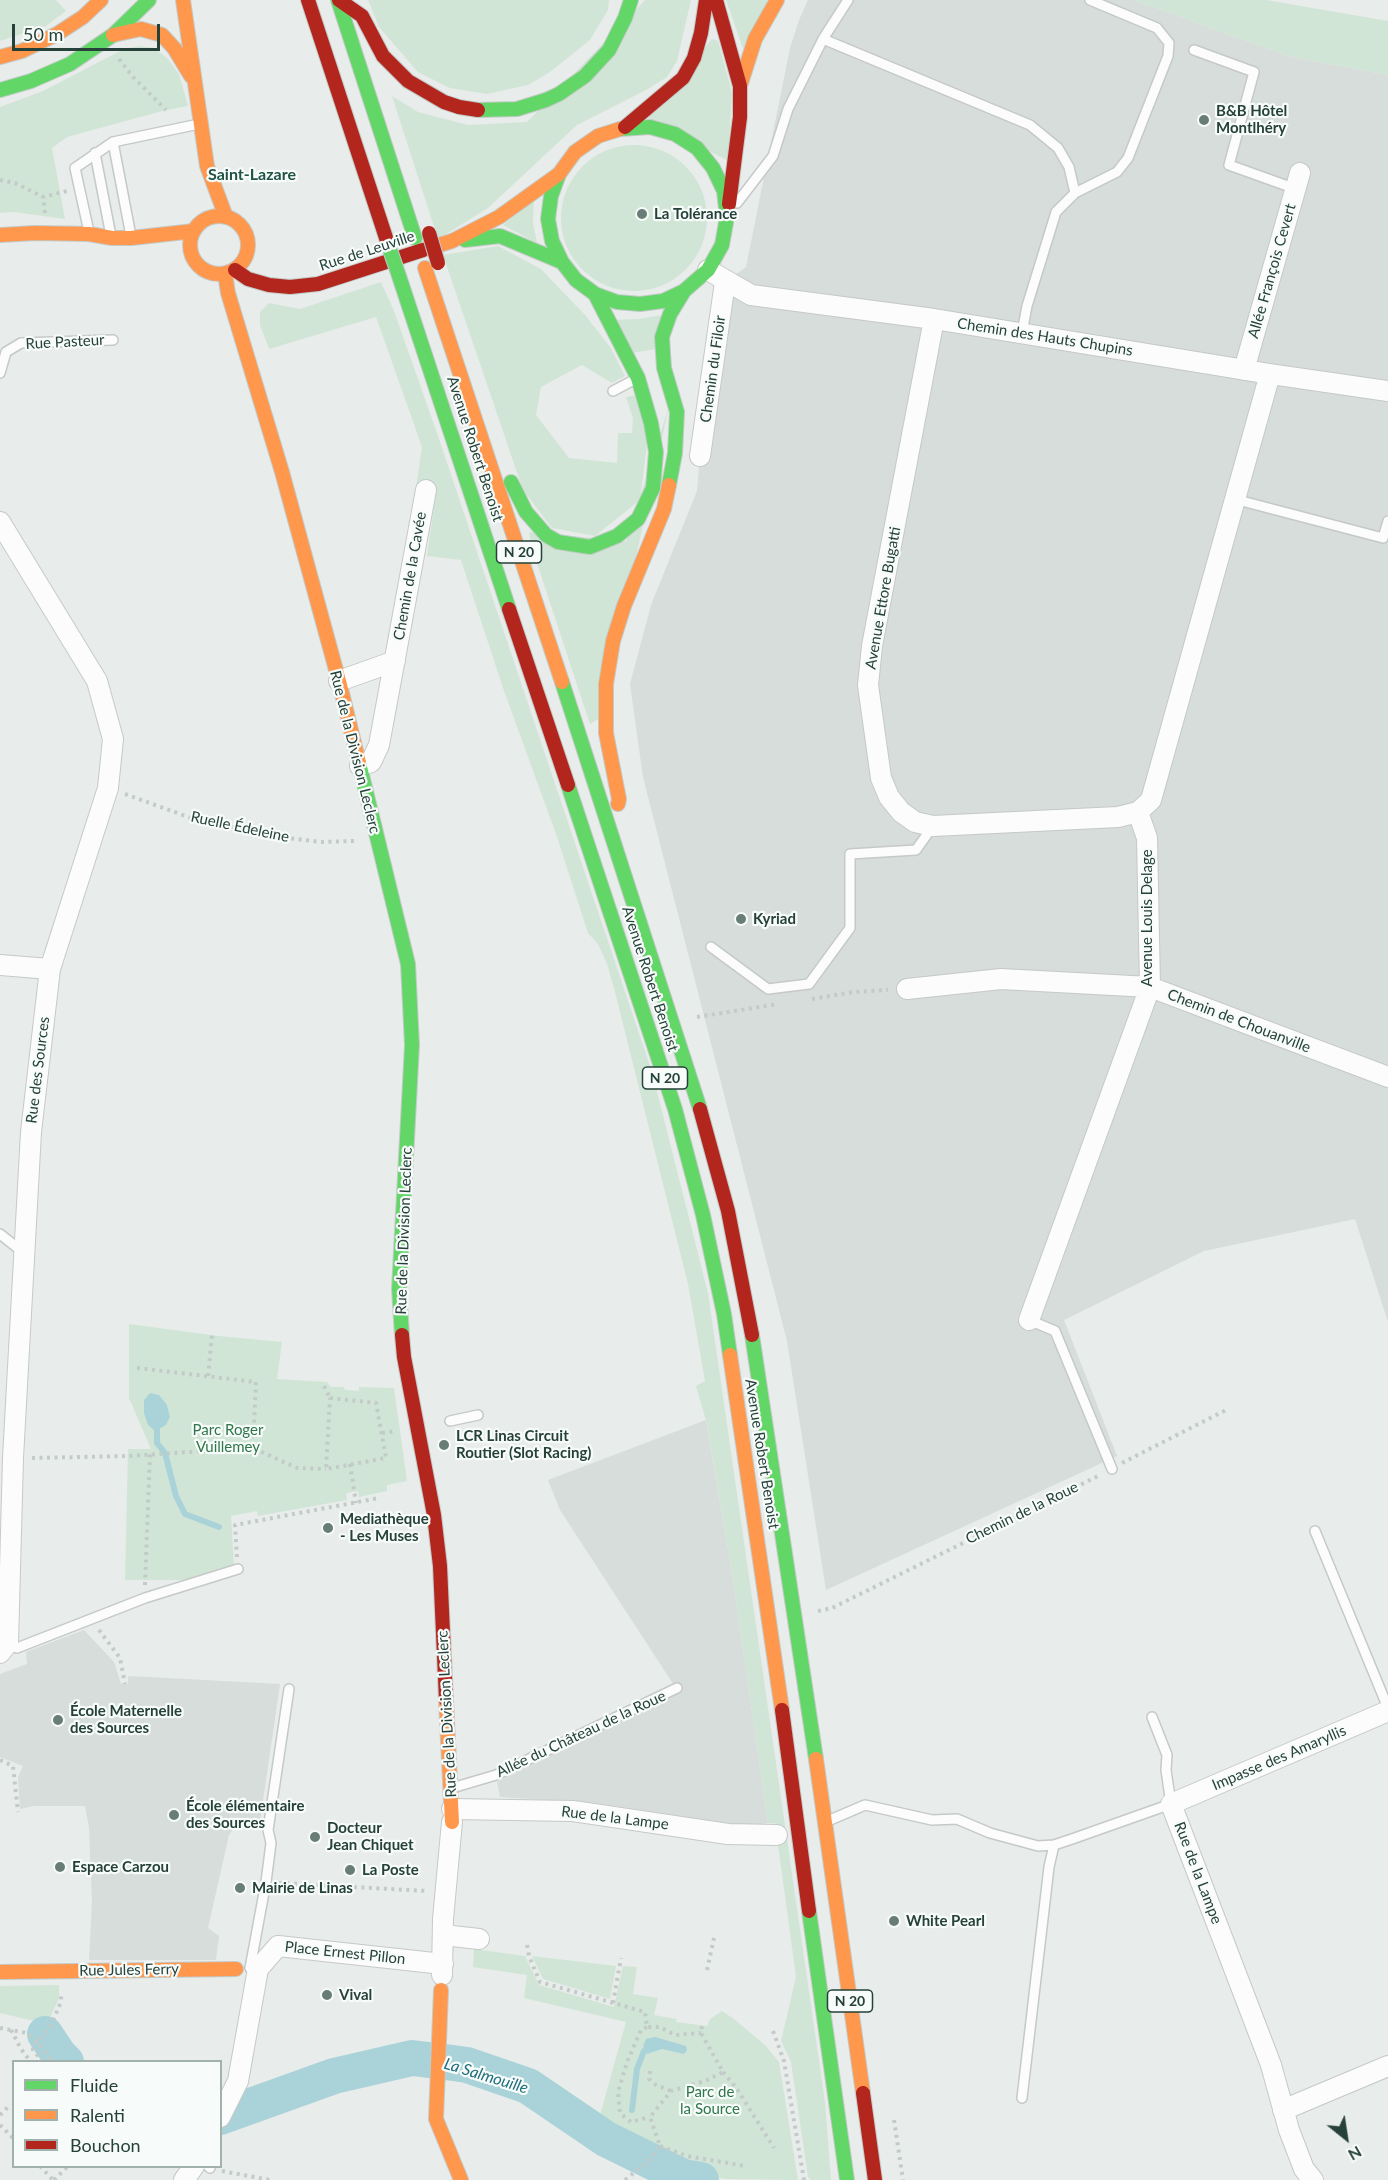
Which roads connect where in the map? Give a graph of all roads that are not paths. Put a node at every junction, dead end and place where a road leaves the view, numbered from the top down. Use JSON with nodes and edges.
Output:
{"nodes":[{"id":1,"x":100,"y":0,"type":"edge"},
{"id":2,"x":149,"y":0,"type":"edge"},
{"id":3,"x":183,"y":0,"type":"edge"},
{"id":4,"x":298,"y":0,"type":"edge"},
{"id":5,"x":308,"y":0,"type":"edge"},
{"id":6,"x":338,"y":0,"type":"edge"},
{"id":7,"x":631,"y":0,"type":"edge"},
{"id":8,"x":706,"y":0,"type":"edge"},
{"id":9,"x":716,"y":0,"type":"edge"},
{"id":10,"x":777,"y":0,"type":"edge"},
{"id":11,"x":848,"y":0,"type":"edge"},
{"id":12,"x":1090,"y":0,"type":"edge"},
{"id":13,"x":362,"y":16,"type":"junction"},
{"id":14,"x":314,"y":18,"type":"junction"},
{"id":15,"x":113,"y":35,"type":"junction"},
{"id":16,"x":823,"y":39,"type":"junction"},
{"id":17,"x":1194,"y":50,"type":"dead end"},
{"id":18,"x":0,"y":57,"type":"edge"},
{"id":19,"x":376,"y":69,"type":"dead end"},
{"id":20,"x":196,"y":85,"type":"junction"},
{"id":21,"x":740,"y":86,"type":"junction"},
{"id":22,"x":0,"y":90,"type":"edge"},
{"id":23,"x":201,"y":124,"type":"junction"},
{"id":24,"x":625,"y":127,"type":"junction"},
{"id":25,"x":113,"y":142,"type":"junction"},
{"id":26,"x":95,"y":153,"type":"junction"},
{"id":27,"x":207,"y":165,"type":"junction"},
{"id":28,"x":558,"y":174,"type":"junction"},
{"id":29,"x":1298,"y":181,"type":"joint"},
{"id":30,"x":1075,"y":193,"type":"junction"},
{"id":31,"x":226,"y":217,"type":"junction"},
{"id":32,"x":727,"y":217,"type":"junction"},
{"id":33,"x":198,"y":226,"type":"junction"},
{"id":34,"x":427,"y":228,"type":"dead end"},
{"id":35,"x":89,"y":234,"type":"junction"},
{"id":36,"x":0,"y":235,"type":"edge"},
{"id":37,"x":112,"y":238,"type":"junction"},
{"id":38,"x":131,"y":238,"type":"junction"},
{"id":39,"x":452,"y":241,"type":"junction"},
{"id":40,"x":248,"y":249,"type":"junction"},
{"id":41,"x":163,"y":250,"type":"dead end"},
{"id":42,"x":180,"y":257,"type":"dead end"},
{"id":43,"x":562,"y":262,"type":"junction"},
{"id":44,"x":196,"y":263,"type":"junction"},
{"id":45,"x":435,"y":268,"type":"junction"},
{"id":46,"x":708,"y":270,"type":"junction"},
{"id":47,"x":230,"y":272,"type":"junction"},
{"id":48,"x":210,"y":273,"type":"junction"},
{"id":49,"x":725,"y":282,"type":"junction"},
{"id":50,"x":269,"y":285,"type":"junction"},
{"id":51,"x":290,"y":287,"type":"junction"},
{"id":52,"x":684,"y":291,"type":"junction"},
{"id":53,"x":595,"y":294,"type":"junction"},
{"id":54,"x":254,"y":297,"type":"dead end"},
{"id":55,"x":244,"y":309,"type":"dead end"},
{"id":56,"x":934,"y":319,"type":"junction"},
{"id":57,"x":240,"y":332,"type":"junction"},
{"id":58,"x":1022,"y":333,"type":"junction"},
{"id":59,"x":113,"y":340,"type":"dead end"},
{"id":60,"x":1244,"y":370,"type":"junction"},
{"id":61,"x":0,"y":373,"type":"edge"},
{"id":62,"x":1270,"y":374,"type":"junction"},
{"id":63,"x":641,"y":377,"type":"junction"},
{"id":64,"x":613,"y":391,"type":"dead end"},
{"id":65,"x":1388,"y":391,"type":"edge"},
{"id":66,"x":700,"y":456,"type":"dead end"},
{"id":67,"x":508,"y":473,"type":"dead end"},
{"id":68,"x":426,"y":490,"type":"dead end"},
{"id":69,"x":1234,"y":499,"type":"junction"},
{"id":70,"x":1388,"y":520,"type":"edge"},
{"id":71,"x":0,"y":522,"type":"edge"},
{"id":72,"x":395,"y":661,"type":"junction"},
{"id":73,"x":339,"y":681,"type":"junction"},
{"id":74,"x":360,"y":766,"type":"junction"},
{"id":75,"x":1138,"y":812,"type":"junction"},
{"id":76,"x":933,"y":826,"type":"junction"},
{"id":77,"x":614,"y":837,"type":"junction"},
{"id":78,"x":711,"y":947,"type":"dead end"},
{"id":79,"x":0,"y":965,"type":"edge"},
{"id":80,"x":50,"y":969,"type":"junction"},
{"id":81,"x":1150,"y":987,"type":"junction"},
{"id":82,"x":907,"y":989,"type":"road end"},
{"id":83,"x":1388,"y":1077,"type":"edge"},
{"id":84,"x":0,"y":1234,"type":"edge"},
{"id":85,"x":24,"y":1253,"type":"junction"},
{"id":86,"x":1029,"y":1320,"type":"joint"},
{"id":87,"x":478,"y":1415,"type":"dead end"},
{"id":88,"x":450,"y":1421,"type":"dead end"},
{"id":89,"x":8,"y":1467,"type":"edge"},
{"id":90,"x":1112,"y":1468,"type":"road end"},
{"id":91,"x":1315,"y":1531,"type":"dead end"},
{"id":92,"x":5,"y":1553,"type":"edge"},
{"id":93,"x":238,"y":1569,"type":"road end"},
{"id":94,"x":4,"y":1648,"type":"edge"},
{"id":95,"x":677,"y":1688,"type":"dead end"},
{"id":96,"x":289,"y":1689,"type":"dead end"},
{"id":97,"x":1388,"y":1709,"type":"edge"},
{"id":98,"x":1152,"y":1717,"type":"dead end"},
{"id":99,"x":450,"y":1789,"type":"junction"},
{"id":100,"x":1171,"y":1804,"type":"junction"},
{"id":101,"x":452,"y":1816,"type":"junction"},
{"id":102,"x":825,"y":1822,"type":"junction"},
{"id":103,"x":777,"y":1835,"type":"dead end"},
{"id":104,"x":1054,"y":1845,"type":"junction"},
{"id":105,"x":443,"y":1935,"type":"junction"},
{"id":106,"x":479,"y":1939,"type":"dead end"},
{"id":107,"x":443,"y":1965,"type":"junction"},
{"id":108,"x":248,"y":1969,"type":"junction"},
{"id":109,"x":0,"y":1972,"type":"edge"},
{"id":110,"x":441,"y":1990,"type":"joint"},
{"id":111,"x":1388,"y":2066,"type":"edge"},
{"id":112,"x":1022,"y":2098,"type":"dead end"},
{"id":113,"x":224,"y":2106,"type":"edge"},
{"id":114,"x":1283,"y":2110,"type":"junction"},
{"id":115,"x":202,"y":2168,"type":"edge"},
{"id":116,"x":184,"y":2180,"type":"edge"},
{"id":117,"x":461,"y":2180,"type":"edge"},
{"id":118,"x":847,"y":2180,"type":"edge"},
{"id":119,"x":875,"y":2180,"type":"edge"},
{"id":120,"x":1313,"y":2180,"type":"edge"}],
"edges":[{"from":1,"to":18,"type":"main road"},
{"from":2,"to":15,"type":"main road"},
{"from":3,"to":20,"type":"main road"},
{"from":4,"to":14,"type":"main road"},
{"from":5,"to":14,"type":"main road","name":"Avenue Robert Benoist","number":"N 20"},
{"from":6,"to":13,"type":"main road"},
{"from":6,"to":45,"type":"main road","name":"Avenue Robert Benoist","number":"N 20"},
{"from":7,"to":13,"type":"main road"},
{"from":8,"to":24,"type":"main road"},
{"from":9,"to":21,"type":"main road"},
{"from":10,"to":21,"type":"main road"},
{"from":11,"to":16,"type":"lane"},
{"from":12,"to":30,"type":"lane"},
{"from":13,"to":19,"type":"main road"},
{"from":14,"to":118,"type":"main road","name":"Avenue Robert Benoist","number":"N 20","bridge":true},
{"from":15,"to":20,"type":"main road"},
{"from":15,"to":22,"type":"main road"},
{"from":16,"to":30,"type":"lane"},
{"from":16,"to":32,"type":"lane"},
{"from":17,"to":29,"type":"lane"},
{"from":20,"to":23,"type":"main road"},
{"from":21,"to":32,"type":"main road"},
{"from":23,"to":25,"type":"lane"},
{"from":23,"to":27,"type":"main road"},
{"from":24,"to":28,"type":"main road"},
{"from":24,"to":32,"type":"main road"},
{"from":25,"to":26,"type":"lane"},
{"from":25,"to":38,"type":"lane"},
{"from":26,"to":35,"type":"lane"},
{"from":26,"to":37,"type":"lane"},
{"from":27,"to":31,"type":"main road"},
{"from":27,"to":33,"type":"main road"},
{"from":28,"to":39,"type":"main road","name":"Rue de Leuville"},
{"from":28,"to":43,"type":"main road"},
{"from":29,"to":60,"type":"street","name":"Allée François Cevert"},
{"from":30,"to":58,"type":"lane"},
{"from":31,"to":33,"type":"main road"},
{"from":31,"to":40,"type":"main road"},
{"from":32,"to":46,"type":"main road"},
{"from":33,"to":38,"type":"main road"},
{"from":33,"to":44,"type":"main road"},
{"from":34,"to":45,"type":"main road","bridge":true},
{"from":35,"to":36,"type":"main road"},
{"from":35,"to":37,"type":"main road"},
{"from":37,"to":38,"type":"main road"},
{"from":38,"to":41,"type":"main road"},
{"from":39,"to":43,"type":"main road","name":"Rue de Leuville"},
{"from":39,"to":51,"type":"main road","name":"Rue de Leuville"},
{"from":40,"to":47,"type":"main road"},
{"from":40,"to":51,"type":"main road"},
{"from":42,"to":44,"type":"main road"},
{"from":43,"to":53,"type":"main road"},
{"from":44,"to":48,"type":"main road"},
{"from":45,"to":77,"type":"main road","name":"Avenue Robert Benoist","number":"N 20"},
{"from":46,"to":49,"type":"street","name":"Chemin des Hauts Chupins"},
{"from":46,"to":52,"type":"main road"},
{"from":47,"to":48,"type":"main road","name":"Rue de Leuville"},
{"from":47,"to":50,"type":"main road","name":"Rue de Leuville"},
{"from":47,"to":57,"type":"main road","name":"Rue de la Division Leclerc"},
{"from":48,"to":57,"type":"main road","name":"Rue de la Division Leclerc"},
{"from":49,"to":56,"type":"street","name":"Chemin des Hauts Chupins"},
{"from":49,"to":66,"type":"street","name":"Chemin du Filoir"},
{"from":50,"to":51,"type":"main road","name":"Rue de Leuville"},
{"from":50,"to":54,"type":"main road"},
{"from":52,"to":53,"type":"main road"},
{"from":52,"to":77,"type":"main road"},
{"from":53,"to":63,"type":"main road"},
{"from":55,"to":57,"type":"main road","name":"Rue de la Division Leclerc"},
{"from":56,"to":58,"type":"street","name":"Chemin des Hauts Chupins"},
{"from":56,"to":76,"type":"street","name":"Avenue Ettore Bugatti"},
{"from":57,"to":73,"type":"main road","name":"Rue de la Division Leclerc"},
{"from":58,"to":60,"type":"street","name":"Chemin des Hauts Chupins"},
{"from":59,"to":61,"type":"lane","name":"Rue Pasteur"},
{"from":60,"to":62,"type":"street","name":"Chemin des Hauts Chupins"},
{"from":62,"to":65,"type":"street","name":"Chemin des Hauts Chupins"},
{"from":62,"to":69,"type":"street"},
{"from":63,"to":64,"type":"lane"},
{"from":63,"to":67,"type":"main road"},
{"from":68,"to":72,"type":"street","name":"Chemin de la Cavée"},
{"from":69,"to":70,"type":"lane"},
{"from":69,"to":75,"type":"street"},
{"from":71,"to":80,"type":"street","name":"Rue des Sources"},
{"from":72,"to":73,"type":"street","name":"Chemin de la Cavée"},
{"from":72,"to":74,"type":"street","name":"Chemin de la Cavée"},
{"from":73,"to":74,"type":"main road","name":"Rue de la Division Leclerc"},
{"from":74,"to":99,"type":"main road","name":"Rue de la Division Leclerc"},
{"from":75,"to":76,"type":"street","name":"Avenue Ettore Bugatti"},
{"from":75,"to":81,"type":"street","name":"Avenue Louis Delage"},
{"from":76,"to":78,"type":"lane"},
{"from":77,"to":102,"type":"main road","name":"Avenue Robert Benoist","number":"N 20"},
{"from":79,"to":80,"type":"street"},
{"from":80,"to":85,"type":"street","name":"Rue des Sources"},
{"from":81,"to":82,"type":"street","name":"Chemin de Chouanville"},
{"from":81,"to":83,"type":"street","name":"Chemin de Chouanville"},
{"from":81,"to":86,"type":"street","name":"Avenue Louis Delage"},
{"from":84,"to":85,"type":"lane"},
{"from":85,"to":89,"type":"street","name":"Rue des Sources"},
{"from":86,"to":90,"type":"lane"},
{"from":87,"to":88,"type":"lane"},
{"from":89,"to":92,"type":"street","name":"Rue des Sources"},
{"from":91,"to":97,"type":"lane"},
{"from":92,"to":94,"type":"street","name":"Rue des Sources"},
{"from":93,"to":94,"type":"lane"},
{"from":95,"to":99,"type":"lane","name":"Allée du Château de la Roue"},
{"from":96,"to":108,"type":"lane"},
{"from":97,"to":100,"type":"street","name":"Impasse des Amaryllis"},
{"from":98,"to":100,"type":"lane"},
{"from":99,"to":101,"type":"main road","name":"Rue de la Division Leclerc"},
{"from":100,"to":104,"type":"lane","name":"Rue de la Lampe"},
{"from":100,"to":114,"type":"street","name":"Rue de la Lampe"},
{"from":101,"to":103,"type":"street","name":"Rue de la Lampe"},
{"from":101,"to":105,"type":"street","name":"Rue de la Division Leclerc"},
{"from":102,"to":104,"type":"lane","name":"Rue de la Lampe"},
{"from":102,"to":119,"type":"main road","name":"Avenue Robert Benoist","number":"N 20"},
{"from":104,"to":112,"type":"lane"},
{"from":105,"to":106,"type":"street"},
{"from":105,"to":107,"type":"street","name":"Rue de la Division Leclerc"},
{"from":107,"to":108,"type":"street","name":"Place Ernest Pillon"},
{"from":107,"to":110,"type":"street","name":"Rue de la Division Leclerc"},
{"from":108,"to":109,"type":"main road","name":"Rue Jules Ferry"},
{"from":108,"to":113,"type":"street"},
{"from":110,"to":117,"type":"main road","name":"Rue de la Division Leclerc"},
{"from":111,"to":114,"type":"street"},
{"from":114,"to":120,"type":"street","name":"Rue de la Lampe"},
{"from":115,"to":116,"type":"street"}]}
